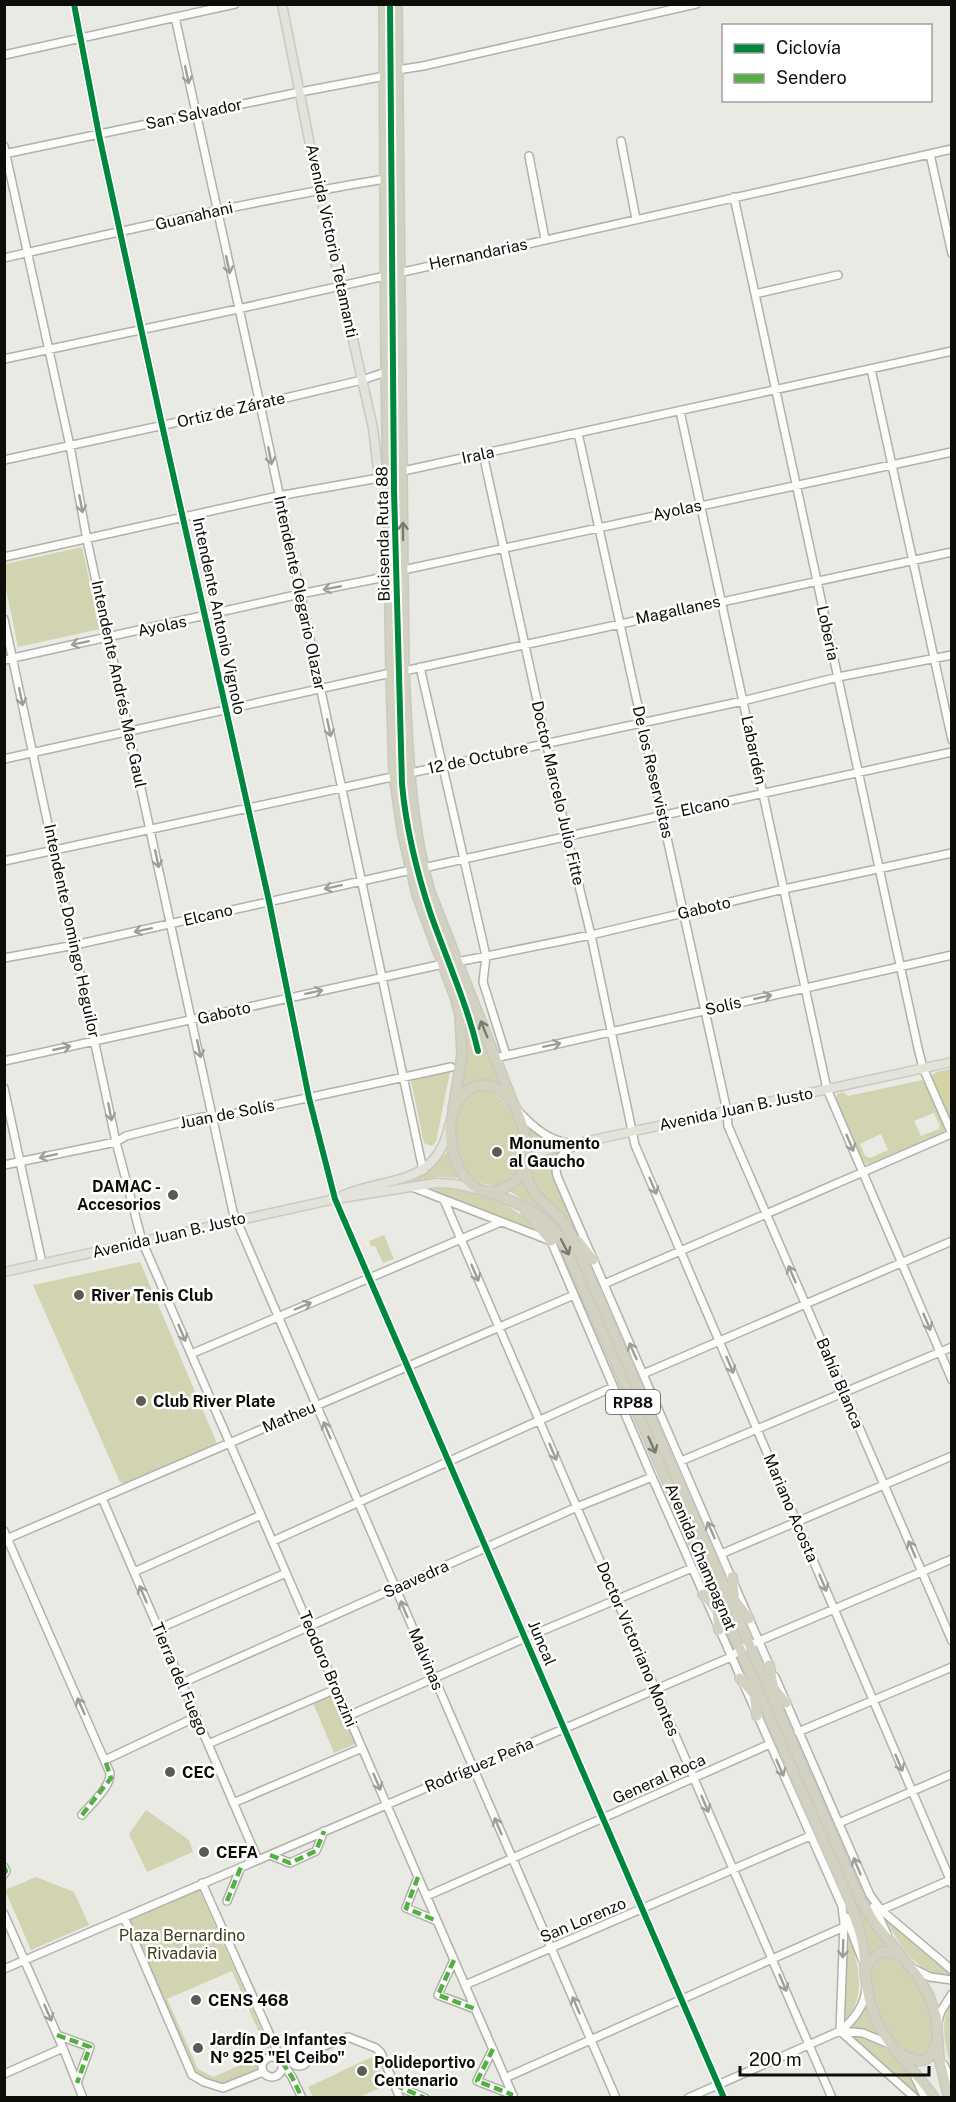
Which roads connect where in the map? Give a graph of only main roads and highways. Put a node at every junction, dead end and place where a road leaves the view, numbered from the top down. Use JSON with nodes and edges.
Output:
{"nodes":[{"id":1,"x":282,"y":4,"type":"edge"},
{"id":2,"x":384,"y":4,"type":"edge"},
{"id":3,"x":397,"y":4,"type":"edge"},
{"id":4,"x":403,"y":471,"type":"junction"},
{"id":5,"x":383,"y":477,"type":"junction"},
{"id":6,"x":951,"y":1062,"type":"edge"},
{"id":7,"x":514,"y":1106,"type":"junction"},
{"id":8,"x":452,"y":1112,"type":"junction"},
{"id":9,"x":526,"y":1166,"type":"junction"},
{"id":10,"x":481,"y":1190,"type":"junction"},
{"id":11,"x":334,"y":1199,"type":"junction"},
{"id":12,"x":518,"y":1203,"type":"junction"},
{"id":13,"x":564,"y":1224,"type":"junction"},
{"id":14,"x":551,"y":1242,"type":"road end"},
{"id":15,"x":593,"y":1260,"type":"road end"},
{"id":16,"x":4,"y":1272,"type":"edge"},
{"id":17,"x":732,"y":1577,"type":"road end"},
{"id":18,"x":720,"y":1588,"type":"junction"},
{"id":19,"x":703,"y":1594,"type":"road end"},
{"id":20,"x":735,"y":1601,"type":"junction"},
{"id":21,"x":717,"y":1612,"type":"junction"},
{"id":22,"x":744,"y":1620,"type":"junction"},
{"id":23,"x":730,"y":1626,"type":"junction"},
{"id":24,"x":719,"y":1630,"type":"road end"},
{"id":25,"x":750,"y":1645,"type":"junction"},
{"id":26,"x":765,"y":1667,"type":"junction"},
{"id":27,"x":751,"y":1674,"type":"junction"},
{"id":28,"x":740,"y":1678,"type":"road end"},
{"id":29,"x":754,"y":1694,"type":"junction"},
{"id":30,"x":777,"y":1707,"type":"junction"},
{"id":31,"x":757,"y":1716,"type":"road end"},
{"id":32,"x":904,"y":1960,"type":"junction"},
{"id":33,"x":866,"y":1983,"type":"junction"},
{"id":34,"x":937,"y":2031,"type":"junction"},
{"id":35,"x":896,"y":2049,"type":"junction"},
{"id":36,"x":934,"y":2097,"type":"edge"},
{"id":37,"x":949,"y":2097,"type":"edge"}],
"edges":[{"from":1,"to":5,"type":"main road","name":"Avenida Victorio Tetamanti"},
{"from":2,"to":5,"type":"highway"},
{"from":3,"to":4,"type":"highway","number":"RP88"},
{"from":4,"to":5,"type":"main road","name":"Irala"},
{"from":7,"to":4,"type":"highway","number":"RP88","one_way":true},
{"from":5,"to":8,"type":"highway"},
{"from":6,"to":9,"type":"main road","name":"Avenida Juan B. Justo"},
{"from":7,"to":8,"type":"highway"},
{"from":7,"to":9,"type":"highway","number":"RP88"},
{"from":8,"to":10,"type":"highway"},
{"from":8,"to":11,"type":"main road","name":"Avenida Juan B. Justo"},
{"from":9,"to":10,"type":"highway"},
{"from":9,"to":13,"type":"highway","name":"Avenida Champagnat","number":"RP88"},
{"from":10,"to":11,"type":"main road","name":"Avenida Juan B. Justo"},
{"from":10,"to":12,"type":"highway","name":"Avenida Champagnat","number":"RP88"},
{"from":11,"to":16,"type":"main road","name":"Avenida Juan B. Justo"},
{"from":12,"to":14,"type":"highway"},
{"from":12,"to":18,"type":"highway","name":"Avenida Champagnat","number":"RP88","one_way":true},
{"from":13,"to":15,"type":"highway"},
{"from":13,"to":18,"type":"highway","name":"Avenida Champagnat","number":"RP88"},
{"from":17,"to":20,"type":"highway"},
{"from":18,"to":20,"type":"highway"},
{"from":18,"to":21,"type":"highway"},
{"from":18,"to":22,"type":"highway","name":"Avenida Champagnat","number":"RP88"},
{"from":18,"to":23,"type":"highway","name":"Avenida Champagnat","number":"RP88"},
{"from":19,"to":21,"type":"highway"},
{"from":20,"to":22,"type":"highway"},
{"from":21,"to":23,"type":"highway"},
{"from":21,"to":24,"type":"highway"},
{"from":22,"to":25,"type":"highway","name":"Avenida Champagnat","number":"RP88"},
{"from":23,"to":25,"type":"highway","name":"Avenida Champagnat","number":"RP88"},
{"from":25,"to":26,"type":"highway","name":"Avenida Champagnat","number":"RP88"},
{"from":25,"to":27,"type":"highway","name":"Avenida Champagnat","number":"RP88"},
{"from":26,"to":30,"type":"highway","name":"Avenida Champagnat","number":"RP88"},
{"from":26,"to":30,"type":"highway"},
{"from":27,"to":29,"type":"highway"},
{"from":27,"to":30,"type":"highway","name":"Avenida Champagnat","number":"RP88"},
{"from":28,"to":29,"type":"highway"},
{"from":29,"to":30,"type":"highway"},
{"from":29,"to":31,"type":"highway"},
{"from":30,"to":32,"type":"highway","name":"Avenida Champagnat","number":"RP88"},
{"from":30,"to":33,"type":"highway","name":"Avenida Champagnat","number":"RP88"},
{"from":32,"to":33,"type":"highway"},
{"from":32,"to":34,"type":"highway","name":"Avenida Champagnat","number":"RP88"},
{"from":33,"to":35,"type":"highway","name":"Avenida Champagnat","number":"RP88"},
{"from":34,"to":35,"type":"highway"},
{"from":34,"to":37,"type":"highway","name":"Avenida Champagnat","number":"RP88"},
{"from":35,"to":36,"type":"highway","name":"Avenida Champagnat","number":"RP88"}]}
